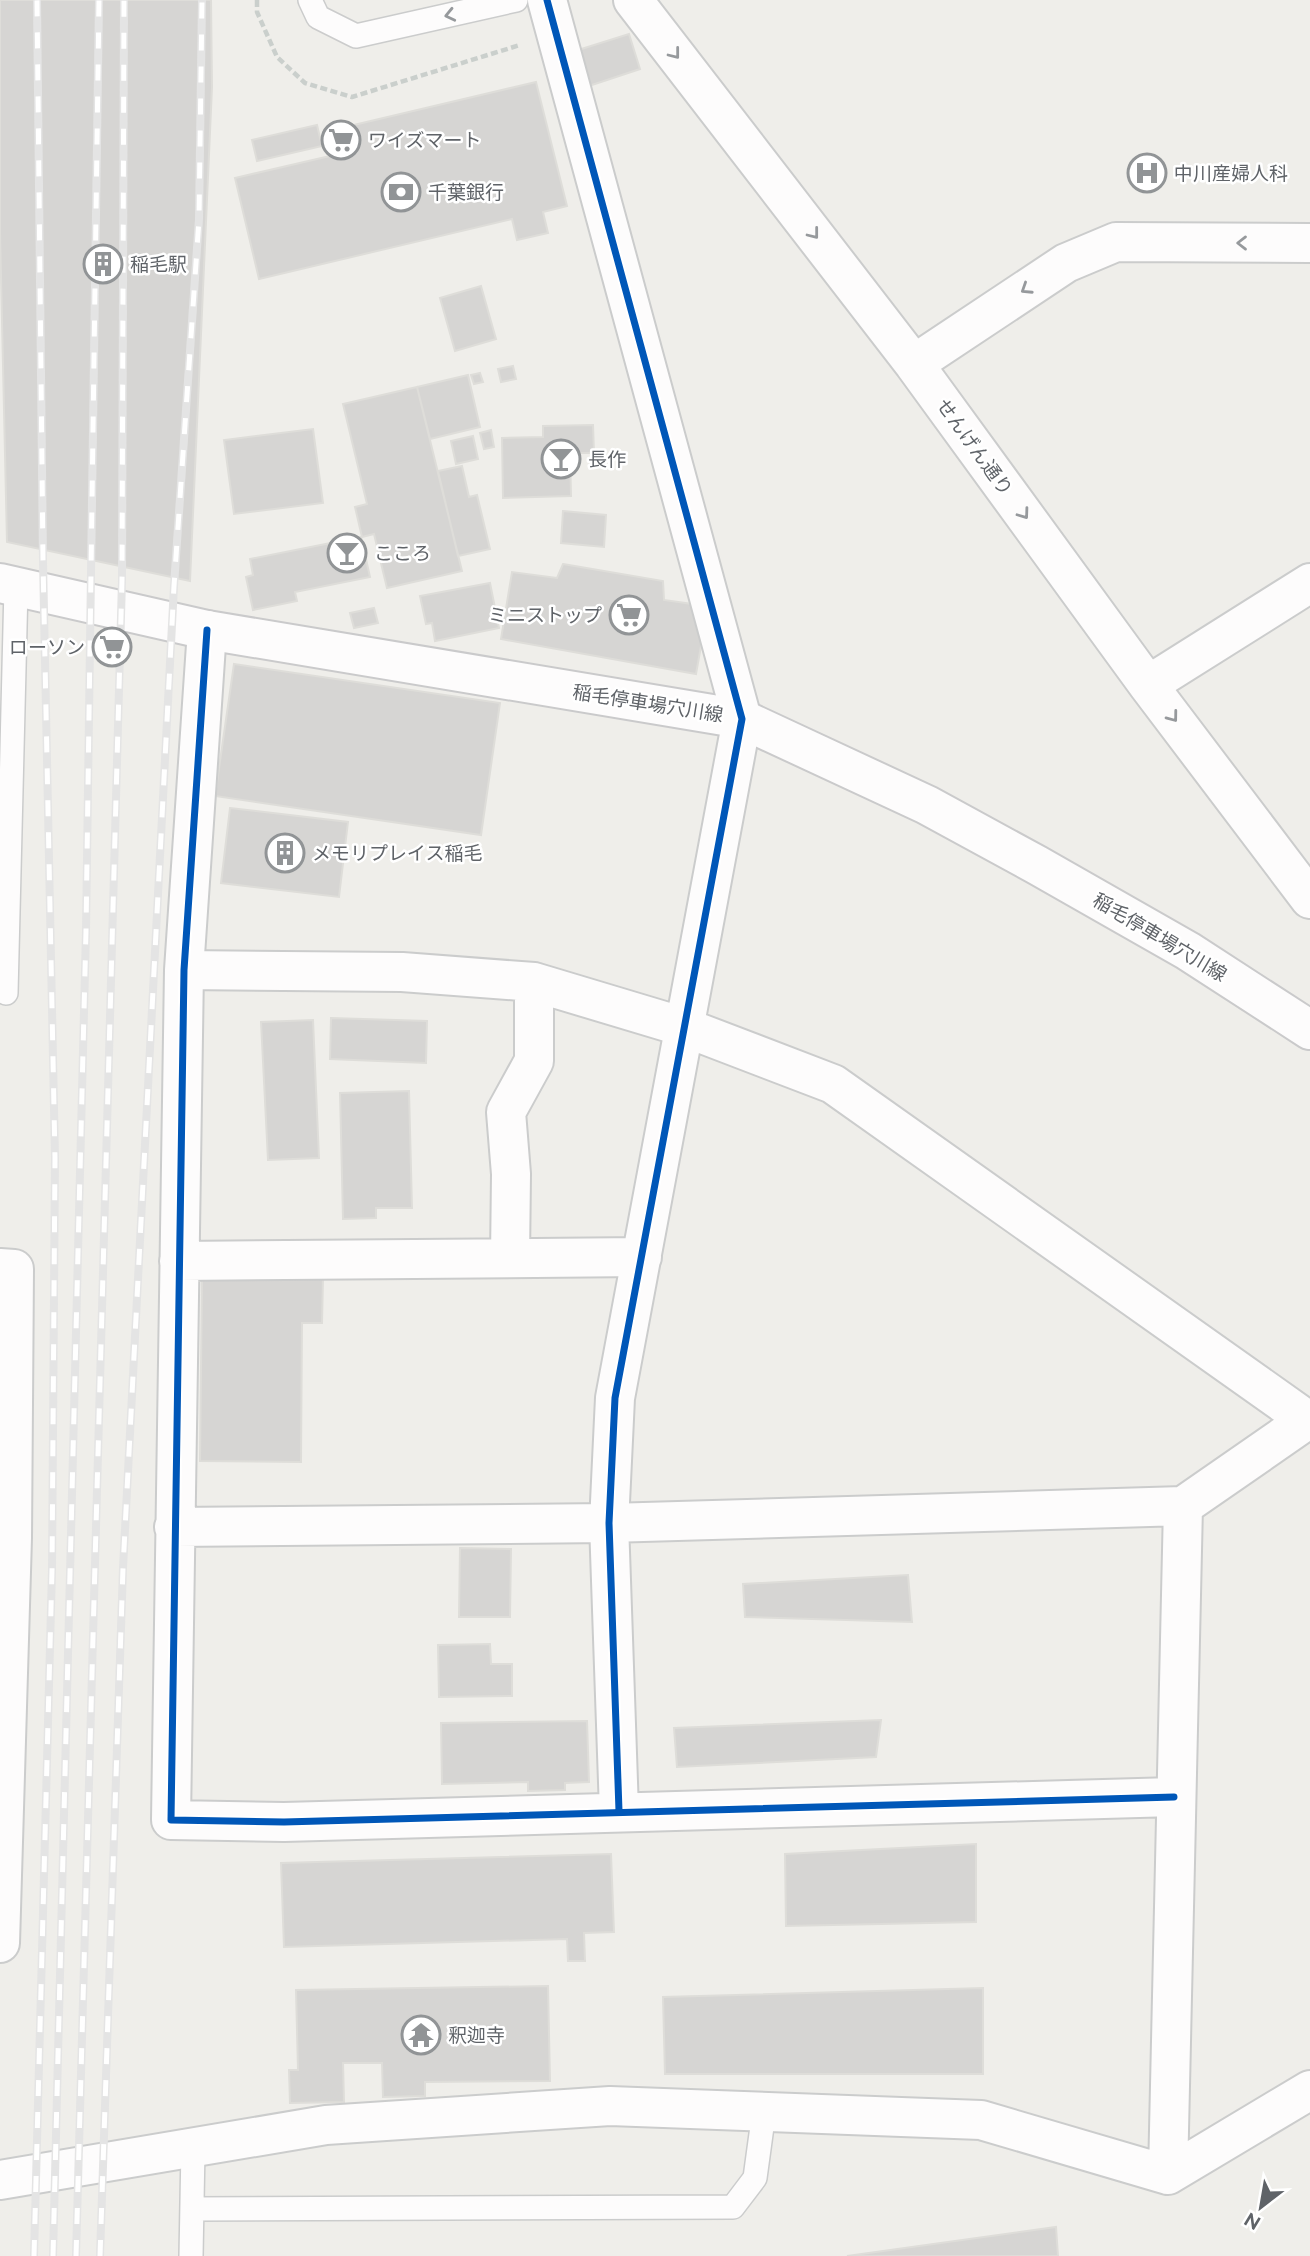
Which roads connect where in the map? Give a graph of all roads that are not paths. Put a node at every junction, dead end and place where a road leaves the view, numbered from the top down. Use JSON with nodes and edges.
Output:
{"nodes":[{"id":1,"x":310,"y":0,"type":"edge"},
{"id":2,"x":516,"y":0,"type":"edge"},
{"id":3,"x":633,"y":0,"type":"edge"},
{"id":4,"x":552,"y":17,"type":"edge"},
{"id":5,"x":1310,"y":243,"type":"edge"},
{"id":6,"x":914,"y":364,"type":"junction"},
{"id":7,"x":1310,"y":583,"type":"edge"},
{"id":8,"x":8,"y":585,"type":"edge"},
{"id":9,"x":207,"y":630,"type":"junction"},
{"id":10,"x":1148,"y":685,"type":"junction"},
{"id":11,"x":742,"y":719,"type":"junction"},
{"id":12,"x":1310,"y":899,"type":"edge"},
{"id":13,"x":184,"y":970,"type":"junction"},
{"id":14,"x":534,"y":982,"type":"junction"},
{"id":15,"x":6,"y":993,"type":"dead end"},
{"id":16,"x":684,"y":1027,"type":"junction"},
{"id":17,"x":1310,"y":1030,"type":"edge"},
{"id":18,"x":642,"y":1257,"type":"junction"},
{"id":19,"x":510,"y":1258,"type":"junction"},
{"id":20,"x":179,"y":1261,"type":"junction"},
{"id":21,"x":0,"y":1268,"type":"edge"},
{"id":22,"x":1309,"y":1420,"type":"edge"},
{"id":23,"x":1183,"y":1506,"type":"junction"},
{"id":24,"x":609,"y":1523,"type":"junction"},
{"id":25,"x":174,"y":1527,"type":"junction"},
{"id":26,"x":6,"y":1538,"type":"edge"},
{"id":27,"x":2,"y":1794,"type":"edge"},
{"id":28,"x":1174,"y":1797,"type":"junction"},
{"id":29,"x":619,"y":1811,"type":"junction"},
{"id":30,"x":0,"y":1942,"type":"edge"},
{"id":31,"x":1310,"y":2090,"type":"edge"},
{"id":32,"x":764,"y":2112,"type":"junction"},
{"id":33,"x":193,"y":2148,"type":"junction"},
{"id":34,"x":1168,"y":2175,"type":"junction"},
{"id":35,"x":0,"y":2180,"type":"edge"},
{"id":36,"x":192,"y":2209,"type":"junction"},
{"id":37,"x":191,"y":2256,"type":"edge"}],
"edges":[{"from":2,"to":1,"type":"lane","one_way":true},
{"from":3,"to":6,"type":"street","name":"せんげん通り","one_way":true},
{"from":4,"to":11,"type":"street"},
{"from":5,"to":6,"type":"street","one_way":true},
{"from":6,"to":10,"type":"street","name":"せんげん通り","one_way":true},
{"from":7,"to":10,"type":"street"},
{"from":8,"to":9,"type":"street","name":"稲毛停車場穴川線"},
{"from":8,"to":15,"type":"lane"},
{"from":9,"to":11,"type":"street","name":"稲毛停車場穴川線"},
{"from":9,"to":13,"type":"street"},
{"from":10,"to":12,"type":"street","name":"せんげん通り","one_way":true},
{"from":11,"to":16,"type":"street"},
{"from":11,"to":17,"type":"street","name":"稲毛停車場穴川線"},
{"from":13,"to":14,"type":"street"},
{"from":13,"to":20,"type":"street"},
{"from":14,"to":16,"type":"street"},
{"from":14,"to":19,"type":"street"},
{"from":16,"to":18,"type":"street"},
{"from":16,"to":22,"type":"street"},
{"from":18,"to":19,"type":"street"},
{"from":18,"to":24,"type":"street"},
{"from":19,"to":20,"type":"street"},
{"from":20,"to":25,"type":"street"},
{"from":21,"to":26,"type":"street"},
{"from":22,"to":23,"type":"street"},
{"from":23,"to":24,"type":"street"},
{"from":23,"to":28,"type":"street"},
{"from":24,"to":25,"type":"street"},
{"from":24,"to":29,"type":"street"},
{"from":25,"to":29,"type":"street"},
{"from":26,"to":27,"type":"street"},
{"from":27,"to":30,"type":"street"},
{"from":28,"to":29,"type":"street"},
{"from":28,"to":34,"type":"street"},
{"from":31,"to":34,"type":"street"},
{"from":32,"to":33,"type":"street"},
{"from":32,"to":34,"type":"street"},
{"from":32,"to":36,"type":"lane"},
{"from":33,"to":35,"type":"street"},
{"from":33,"to":36,"type":"lane"},
{"from":36,"to":37,"type":"lane"}]}
